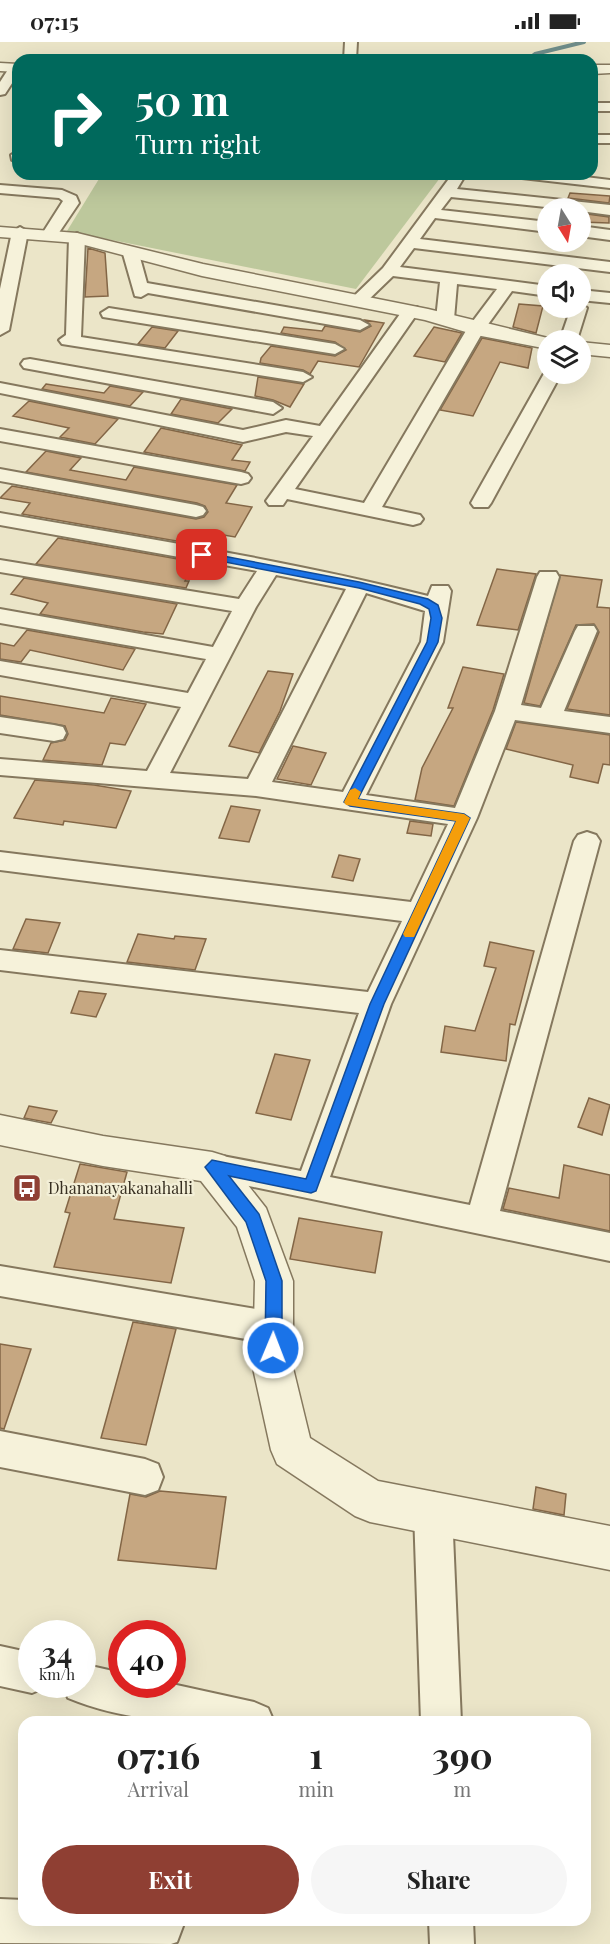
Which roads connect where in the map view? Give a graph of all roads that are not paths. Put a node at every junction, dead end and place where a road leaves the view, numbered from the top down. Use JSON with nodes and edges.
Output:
{"nodes":[{"id":1,"x":12,"y":69,"type":"edge"},
{"id":2,"x":3,"y":98,"type":"edge"},
{"id":3,"x":455,"y":180,"type":"edge"},
{"id":4,"x":542,"y":180,"type":"edge"},
{"id":5,"x":581,"y":180,"type":"edge"},
{"id":6,"x":610,"y":184,"type":"edge"},
{"id":7,"x":0,"y":189,"type":"edge"},
{"id":8,"x":446,"y":192,"type":"junction"},
{"id":9,"x":531,"y":201,"type":"junction"},
{"id":10,"x":610,"y":210,"type":"edge"},
{"id":11,"x":430,"y":213,"type":"junction"},
{"id":12,"x":537,"y":226,"type":"edge"},
{"id":13,"x":0,"y":232,"type":"edge"},
{"id":14,"x":20,"y":232,"type":"junction"},
{"id":15,"x":591,"y":232,"type":"edge"},
{"id":16,"x":50,"y":234,"type":"junction"},
{"id":17,"x":610,"y":235,"type":"edge"},
{"id":18,"x":77,"y":238,"type":"junction"},
{"id":19,"x":411,"y":243,"type":"junction"},
{"id":20,"x":132,"y":254,"type":"junction"},
{"id":21,"x":182,"y":266,"type":"junction"},
{"id":22,"x":610,"y":267,"type":"edge"},
{"id":23,"x":389,"y":271,"type":"junction"},
{"id":24,"x":449,"y":279,"type":"junction"},
{"id":25,"x":507,"y":287,"type":"junction"},
{"id":26,"x":144,"y":290,"type":"junction"},
{"id":27,"x":537,"y":290,"type":"edge"},
{"id":28,"x":610,"y":298,"type":"edge"},
{"id":29,"x":591,"y":299,"type":"edge"},
{"id":30,"x":358,"y":300,"type":"junction"},
{"id":31,"x":411,"y":311,"type":"junction"},
{"id":32,"x":109,"y":313,"type":"junction"},
{"id":33,"x":445,"y":319,"type":"junction"},
{"id":34,"x":360,"y":325,"type":"dead end"},
{"id":35,"x":0,"y":330,"type":"edge"},
{"id":36,"x":476,"y":330,"type":"junction"},
{"id":37,"x":71,"y":337,"type":"junction"},
{"id":38,"x":537,"y":341,"type":"edge"},
{"id":39,"x":335,"y":349,"type":"dead end"},
{"id":40,"x":591,"y":349,"type":"edge"},
{"id":41,"x":610,"y":351,"type":"edge"},
{"id":42,"x":30,"y":364,"type":"junction"},
{"id":43,"x":303,"y":377,"type":"dead end"},
{"id":44,"x":0,"y":380,"type":"edge"},
{"id":45,"x":546,"y":384,"type":"edge"},
{"id":46,"x":0,"y":388,"type":"edge"},
{"id":47,"x":273,"y":408,"type":"dead end"},
{"id":48,"x":324,"y":432,"type":"junction"},
{"id":49,"x":0,"y":435,"type":"edge"},
{"id":50,"x":0,"y":475,"type":"edge"},
{"id":51,"x":241,"y":478,"type":"dead end"},
{"id":52,"x":481,"y":503,"type":"dead end"},
{"id":53,"x":370,"y":510,"type":"junction"},
{"id":54,"x":195,"y":511,"type":"dead end"},
{"id":55,"x":0,"y":519,"type":"edge"},
{"id":56,"x":413,"y":519,"type":"dead end"},
{"id":57,"x":0,"y":566,"type":"edge"},
{"id":58,"x":270,"y":567,"type":"junction"},
{"id":59,"x":548,"y":576,"type":"dead end"},
{"id":60,"x":359,"y":585,"type":"junction"},
{"id":61,"x":244,"y":607,"type":"junction"},
{"id":62,"x":0,"y":616,"type":"edge"},
{"id":63,"x":586,"y":631,"type":"dead end"},
{"id":64,"x":220,"y":655,"type":"junction"},
{"id":65,"x":0,"y":668,"type":"edge"},
{"id":66,"x":195,"y":702,"type":"junction"},
{"id":67,"x":507,"y":711,"type":"junction"},
{"id":68,"x":550,"y":715,"type":"junction"},
{"id":69,"x":0,"y":725,"type":"edge"},
{"id":70,"x":610,"y":725,"type":"edge"},
{"id":71,"x":54,"y":733,"type":"dead end"},
{"id":72,"x":0,"y":767,"type":"edge"},
{"id":73,"x":154,"y":780,"type":"junction"},
{"id":74,"x":256,"y":788,"type":"junction"},
{"id":75,"x":350,"y":802,"type":"junction"},
{"id":76,"x":464,"y":818,"type":"junction"},
{"id":77,"x":587,"y":841,"type":"dead end"},
{"id":78,"x":0,"y":861,"type":"edge"},
{"id":79,"x":419,"y":913,"type":"junction"},
{"id":80,"x":0,"y":960,"type":"edge"},
{"id":81,"x":377,"y":1004,"type":"junction"},
{"id":82,"x":0,"y":1130,"type":"edge"},
{"id":83,"x":212,"y":1167,"type":"junction"},
{"id":84,"x":311,"y":1186,"type":"junction"},
{"id":85,"x":481,"y":1221,"type":"junction"},
{"id":86,"x":610,"y":1247,"type":"edge"},
{"id":87,"x":0,"y":1281,"type":"edge"},
{"id":88,"x":274,"y":1328,"type":"junction"},
{"id":89,"x":0,"y":1449,"type":"edge"},
{"id":90,"x":145,"y":1477,"type":"dead end"},
{"id":91,"x":433,"y":1511,"type":"junction"},
{"id":92,"x":610,"y":1548,"type":"edge"},
{"id":93,"x":0,"y":1666,"type":"edge"},
{"id":94,"x":18,"y":1670,"type":"edge"},
{"id":95,"x":96,"y":1687,"type":"edge"},
{"id":96,"x":227,"y":1716,"type":"edge"},
{"id":97,"x":441,"y":1716,"type":"edge"},
{"id":98,"x":0,"y":1921,"type":"edge"},
{"id":99,"x":18,"y":1922,"type":"edge"},
{"id":100,"x":451,"y":1926,"type":"edge"},
{"id":101,"x":452,"y":1944,"type":"edge"}],
"edges":[{"from":1,"to":2,"type":"street"},
{"from":3,"to":8,"type":"street"},
{"from":4,"to":9,"type":"street"},
{"from":5,"to":6,"type":"street"},
{"from":7,"to":16,"type":"street"},
{"from":8,"to":9,"type":"street"},
{"from":8,"to":11,"type":"street"},
{"from":9,"to":10,"type":"street"},
{"from":11,"to":12,"type":"street"},
{"from":11,"to":19,"type":"street"},
{"from":13,"to":14,"type":"street"},
{"from":14,"to":16,"type":"street"},
{"from":14,"to":35,"type":"street"},
{"from":15,"to":17,"type":"street"},
{"from":16,"to":18,"type":"street"},
{"from":18,"to":20,"type":"street"},
{"from":18,"to":37,"type":"street"},
{"from":19,"to":22,"type":"street"},
{"from":19,"to":23,"type":"street"},
{"from":20,"to":21,"type":"street"},
{"from":20,"to":26,"type":"street"},
{"from":21,"to":26,"type":"street"},
{"from":21,"to":30,"type":"street"},
{"from":23,"to":24,"type":"street"},
{"from":23,"to":30,"type":"street"},
{"from":24,"to":25,"type":"street"},
{"from":24,"to":33,"type":"street"},
{"from":25,"to":27,"type":"street"},
{"from":25,"to":36,"type":"street"},
{"from":26,"to":32,"type":"street"},
{"from":26,"to":34,"type":"street"},
{"from":28,"to":29,"type":"street"},
{"from":30,"to":31,"type":"street"},
{"from":31,"to":33,"type":"street"},
{"from":31,"to":48,"type":"street"},
{"from":32,"to":37,"type":"street"},
{"from":32,"to":39,"type":"street"},
{"from":33,"to":36,"type":"street"},
{"from":36,"to":38,"type":"street"},
{"from":36,"to":53,"type":"street"},
{"from":37,"to":42,"type":"street"},
{"from":37,"to":43,"type":"street"},
{"from":40,"to":41,"type":"street"},
{"from":42,"to":44,"type":"street"},
{"from":42,"to":47,"type":"street"},
{"from":45,"to":52,"type":"street"},
{"from":46,"to":48,"type":"street"},
{"from":48,"to":53,"type":"street"},
{"from":49,"to":51,"type":"street"},
{"from":50,"to":54,"type":"street"},
{"from":53,"to":56,"type":"street"},
{"from":55,"to":58,"type":"street"},
{"from":57,"to":61,"type":"street"},
{"from":58,"to":60,"type":"street"},
{"from":58,"to":61,"type":"street"},
{"from":59,"to":67,"type":"street"},
{"from":60,"to":74,"type":"street"},
{"from":60,"to":75,"type":"street"},
{"from":61,"to":64,"type":"street"},
{"from":62,"to":64,"type":"street"},
{"from":63,"to":68,"type":"street"},
{"from":64,"to":66,"type":"street"},
{"from":65,"to":66,"type":"street"},
{"from":66,"to":73,"type":"street"},
{"from":67,"to":68,"type":"street"},
{"from":67,"to":76,"type":"street"},
{"from":68,"to":70,"type":"street"},
{"from":69,"to":71,"type":"street"},
{"from":72,"to":73,"type":"street"},
{"from":73,"to":74,"type":"street"},
{"from":74,"to":75,"type":"street"},
{"from":75,"to":76,"type":"street"},
{"from":76,"to":79,"type":"street"},
{"from":77,"to":85,"type":"street"},
{"from":78,"to":79,"type":"street"},
{"from":79,"to":81,"type":"street"},
{"from":80,"to":81,"type":"street"},
{"from":81,"to":84,"type":"street"},
{"from":82,"to":83,"type":"street"},
{"from":83,"to":84,"type":"street"},
{"from":83,"to":88,"type":"street"},
{"from":84,"to":85,"type":"street"},
{"from":85,"to":86,"type":"street"},
{"from":87,"to":88,"type":"street"},
{"from":88,"to":91,"type":"street"},
{"from":89,"to":90,"type":"street"},
{"from":91,"to":92,"type":"street"},
{"from":91,"to":97,"type":"street"},
{"from":93,"to":94,"type":"street"},
{"from":95,"to":96,"type":"street"},
{"from":98,"to":99,"type":"street"},
{"from":100,"to":101,"type":"street"}]}
